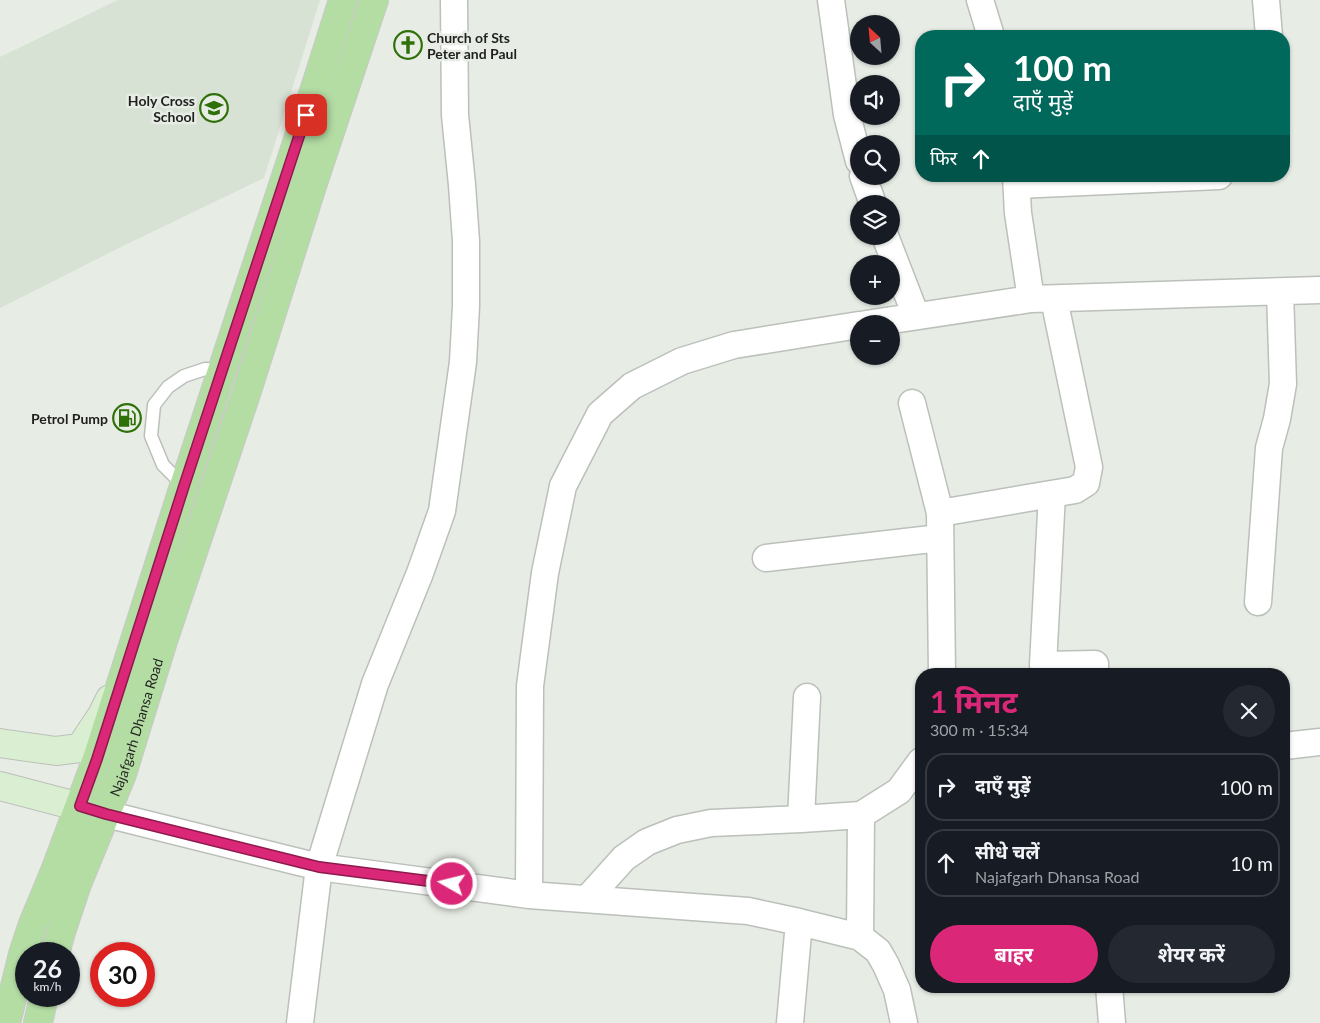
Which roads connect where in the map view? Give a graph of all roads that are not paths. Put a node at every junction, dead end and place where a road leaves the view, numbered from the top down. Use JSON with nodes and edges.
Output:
{"nodes":[{"id":1,"x":342,"y":0,"type":"edge"},
{"id":2,"x":374,"y":0,"type":"edge"},
{"id":3,"x":454,"y":0,"type":"edge"},
{"id":4,"x":831,"y":0,"type":"edge"},
{"id":5,"x":980,"y":0,"type":"edge"},
{"id":6,"x":1266,"y":0,"type":"edge"},
{"id":7,"x":989,"y":30,"type":"edge"},
{"id":8,"x":1268,"y":30,"type":"edge"},
{"id":9,"x":852,"y":135,"type":"edge"},
{"id":10,"x":1016,"y":182,"type":"edge"},
{"id":11,"x":888,"y":245,"type":"edge"},
{"id":12,"x":1320,"y":290,"type":"edge"},
{"id":13,"x":1280,"y":292,"type":"junction"},
{"id":14,"x":1042,"y":299,"type":"junction"},
{"id":15,"x":916,"y":316,"type":"junction"},
{"id":16,"x":900,"y":319,"type":"edge"},
{"id":17,"x":850,"y":326,"type":"edge"},
{"id":18,"x":222,"y":370,"type":"junction"},
{"id":19,"x":912,"y":403,"type":"dead end"},
{"id":20,"x":184,"y":486,"type":"junction"},
{"id":21,"x":1052,"y":494,"type":"junction"},
{"id":22,"x":940,"y":526,"type":"junction"},
{"id":23,"x":766,"y":558,"type":"dead end"},
{"id":24,"x":1258,"y":602,"type":"dead end"},
{"id":25,"x":942,"y":668,"type":"edge"},
{"id":26,"x":1095,"y":668,"type":"edge"},
{"id":27,"x":125,"y":671,"type":"junction"},
{"id":28,"x":807,"y":697,"type":"dead end"},
{"id":29,"x":1320,"y":742,"type":"edge"},
{"id":30,"x":0,"y":744,"type":"edge"},
{"id":31,"x":1290,"y":745,"type":"edge"},
{"id":32,"x":915,"y":770,"type":"edge"},
{"id":33,"x":0,"y":786,"type":"edge"},
{"id":34,"x":80,"y":806,"type":"junction"},
{"id":35,"x":106,"y":814,"type":"junction"},
{"id":36,"x":861,"y":815,"type":"junction"},
{"id":37,"x":801,"y":819,"type":"junction"},
{"id":38,"x":319,"y":867,"type":"junction"},
{"id":39,"x":529,"y":895,"type":"junction"},
{"id":40,"x":588,"y":898,"type":"junction"},
{"id":41,"x":799,"y":922,"type":"junction"},
{"id":42,"x":860,"y":938,"type":"junction"},
{"id":43,"x":59,"y":942,"type":"edge"},
{"id":44,"x":1110,"y":993,"type":"edge"},
{"id":45,"x":42,"y":1007,"type":"edge"},
{"id":46,"x":6,"y":1023,"type":"edge"},
{"id":47,"x":38,"y":1023,"type":"edge"},
{"id":48,"x":300,"y":1023,"type":"edge"},
{"id":49,"x":790,"y":1023,"type":"edge"},
{"id":50,"x":904,"y":1023,"type":"edge"},
{"id":51,"x":1112,"y":1023,"type":"edge"}],
"edges":[{"from":1,"to":18,"type":"main road","name":"Najafgarh Dhansa Road"},
{"from":2,"to":35,"type":"main road","name":"Najafgarh Dhansa Road"},
{"from":3,"to":38,"type":"street"},
{"from":4,"to":9,"type":"street"},
{"from":5,"to":7,"type":"street"},
{"from":6,"to":8,"type":"street"},
{"from":10,"to":14,"type":"street"},
{"from":11,"to":15,"type":"street"},
{"from":12,"to":13,"type":"street"},
{"from":13,"to":14,"type":"street"},
{"from":13,"to":24,"type":"street"},
{"from":14,"to":15,"type":"street"},
{"from":14,"to":21,"type":"street"},
{"from":15,"to":16,"type":"street"},
{"from":17,"to":39,"type":"street"},
{"from":18,"to":20,"type":"main road","name":"Najafgarh Dhansa Road"},
{"from":18,"to":20,"type":"lane"},
{"from":19,"to":22,"type":"street"},
{"from":20,"to":27,"type":"main road","name":"Najafgarh Dhansa Road"},
{"from":21,"to":22,"type":"street"},
{"from":21,"to":26,"type":"street"},
{"from":22,"to":23,"type":"street"},
{"from":22,"to":25,"type":"street"},
{"from":27,"to":30,"type":"main road"},
{"from":27,"to":34,"type":"main road","name":"Najafgarh Dhansa Road"},
{"from":28,"to":37,"type":"street"},
{"from":29,"to":31,"type":"street"},
{"from":32,"to":36,"type":"street"},
{"from":33,"to":34,"type":"main road"},
{"from":34,"to":35,"type":"main road"},
{"from":34,"to":46,"type":"main road","name":"Najafgarh Dhansa Road"},
{"from":35,"to":38,"type":"street"},
{"from":35,"to":43,"type":"main road","name":"Najafgarh Dhansa Road"},
{"from":36,"to":37,"type":"street"},
{"from":36,"to":42,"type":"street"},
{"from":37,"to":40,"type":"street"},
{"from":38,"to":39,"type":"street"},
{"from":38,"to":48,"type":"street"},
{"from":39,"to":40,"type":"street"},
{"from":40,"to":41,"type":"street"},
{"from":41,"to":42,"type":"street"},
{"from":41,"to":49,"type":"street"},
{"from":42,"to":50,"type":"street"},
{"from":44,"to":51,"type":"street"},
{"from":45,"to":47,"type":"main road"}]}
